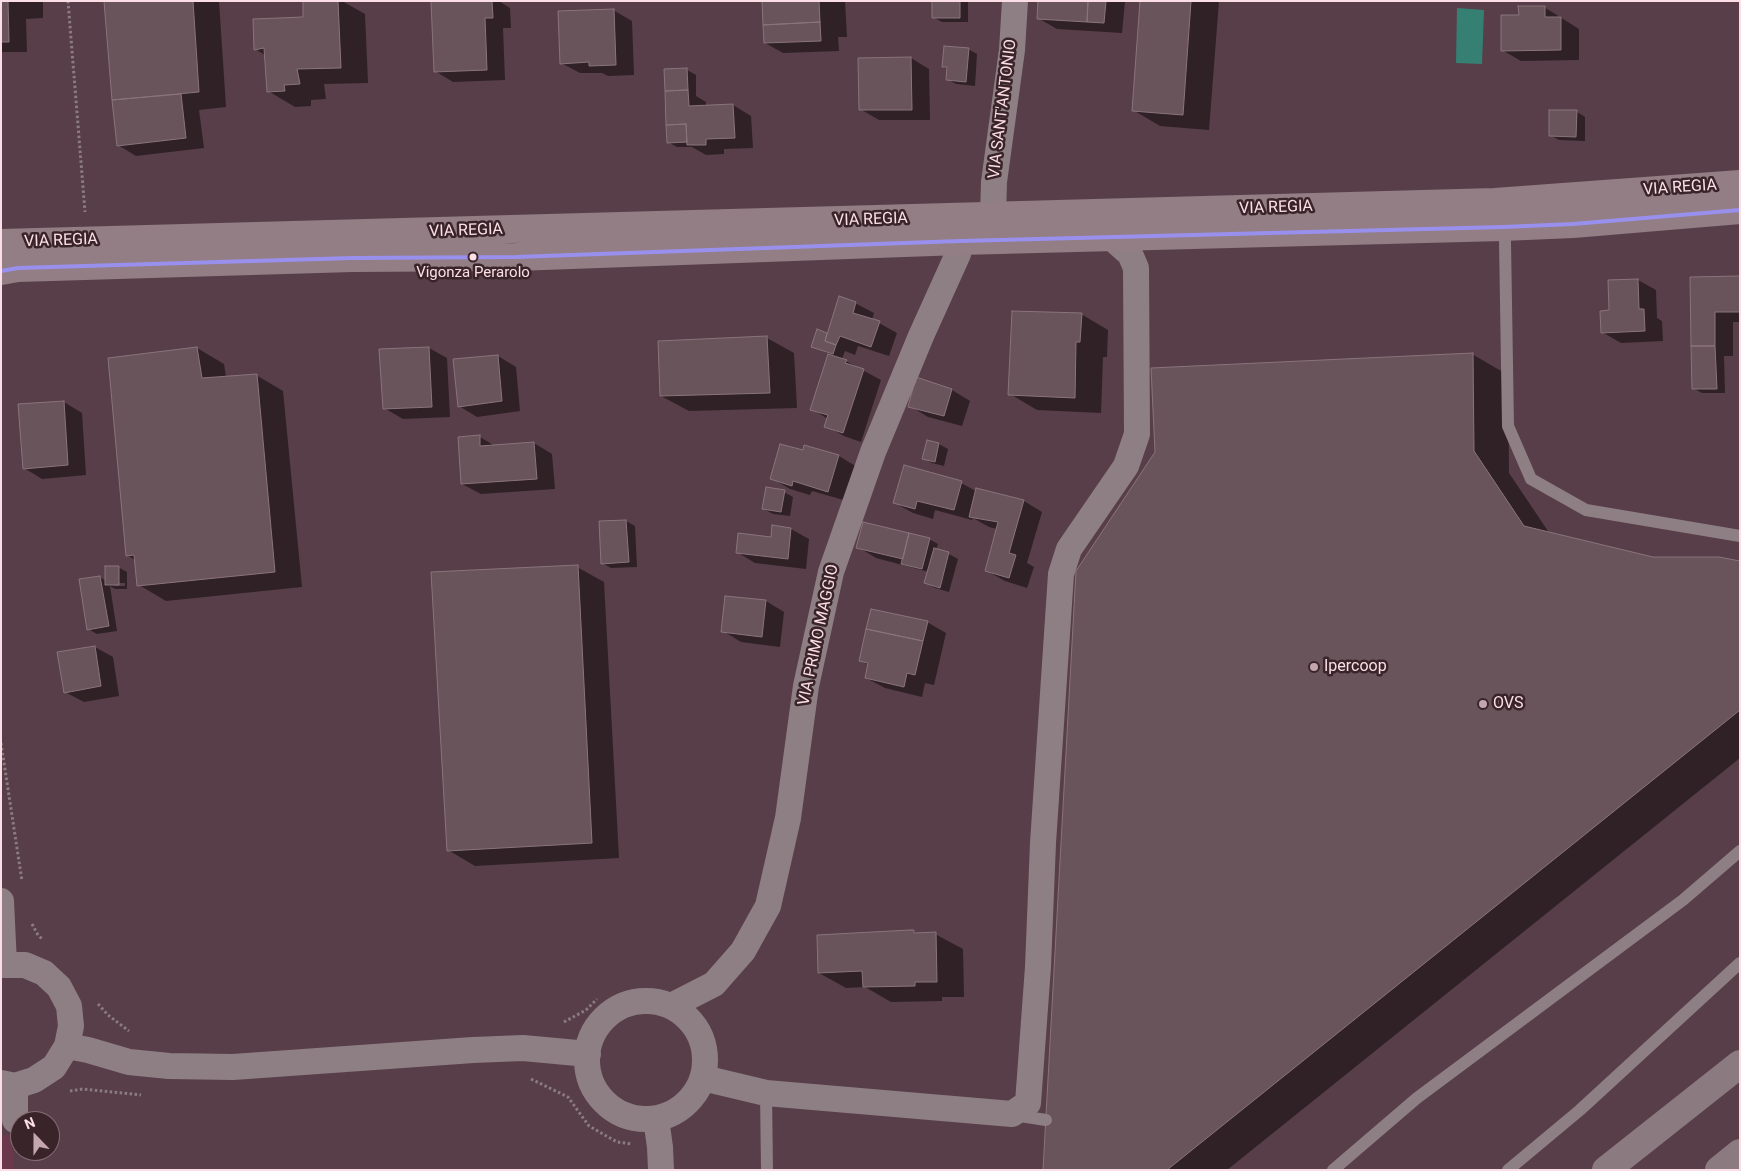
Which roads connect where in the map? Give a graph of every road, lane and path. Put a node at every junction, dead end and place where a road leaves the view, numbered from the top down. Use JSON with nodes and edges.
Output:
{"nodes":[{"id":1,"x":68,"y":1,"type":"edge"},
{"id":2,"x":1015,"y":1,"type":"edge"},
{"id":3,"x":1740,"y":184,"type":"edge"},
{"id":4,"x":1740,"y":210,"type":"edge"},
{"id":5,"x":85,"y":213,"type":"dead end"},
{"id":6,"x":994,"y":216,"type":"junction"},
{"id":7,"x":1503,"y":228,"type":"junction"},
{"id":8,"x":1111,"y":237,"type":"junction"},
{"id":9,"x":960,"y":241,"type":"junction"},
{"id":10,"x":1,"y":243,"type":"edge"},
{"id":11,"x":1,"y":271,"type":"edge"},
{"id":12,"x":1740,"y":536,"type":"edge"},
{"id":13,"x":1,"y":743,"type":"edge"},
{"id":14,"x":1740,"y":851,"type":"edge"},
{"id":15,"x":12,"y":896,"type":"edge"},
{"id":16,"x":30,"y":919,"type":"dead end"},
{"id":17,"x":48,"y":945,"type":"dead end"},
{"id":18,"x":1740,"y":963,"type":"edge"},
{"id":19,"x":3,"y":964,"type":"edge"},
{"id":20,"x":96,"y":1002,"type":"dead end"},
{"id":21,"x":671,"y":1006,"type":"junction"},
{"id":22,"x":134,"y":1034,"type":"dead end"},
{"id":23,"x":67,"y":1046,"type":"junction"},
{"id":24,"x":588,"y":1054,"type":"junction"},
{"id":25,"x":1740,"y":1064,"type":"edge"},
{"id":26,"x":525,"y":1076,"type":"dead end"},
{"id":27,"x":703,"y":1078,"type":"junction"},
{"id":28,"x":8,"y":1084,"type":"edge"},
{"id":29,"x":66,"y":1092,"type":"dead end"},
{"id":30,"x":766,"y":1093,"type":"junction"},
{"id":31,"x":150,"y":1095,"type":"dead end"},
{"id":32,"x":13,"y":1111,"type":"edge"},
{"id":33,"x":656,"y":1120,"type":"junction"},
{"id":34,"x":1740,"y":1153,"type":"edge"},
{"id":35,"x":660,"y":1158,"type":"edge"},
{"id":36,"x":767,"y":1170,"type":"edge"},
{"id":37,"x":1333,"y":1170,"type":"edge"},
{"id":38,"x":1508,"y":1170,"type":"edge"},
{"id":39,"x":1606,"y":1170,"type":"edge"},
{"id":40,"x":1719,"y":1170,"type":"edge"}],
"edges":[{"from":1,"to":5,"type":"path"},
{"from":2,"to":6,"type":"street","name":"VIA SANT'ANTONIO"},
{"from":3,"to":6,"type":"main road","name":"VIA REGIA"},
{"from":4,"to":7,"type":"main road","name":"VIA REGIA"},
{"from":6,"to":10,"type":"main road","name":"VIA REGIA"},
{"from":7,"to":8,"type":"main road","name":"VIA REGIA"},
{"from":7,"to":12,"type":"lane"},
{"from":8,"to":9,"type":"main road","name":"VIA REGIA"},
{"from":8,"to":30,"type":"street"},
{"from":9,"to":11,"type":"main road","name":"VIA REGIA"},
{"from":9,"to":21,"type":"street","name":"VIA PRIMO MAGGIO"},
{"from":13,"to":15,"type":"path"},
{"from":14,"to":37,"type":"lane"},
{"from":15,"to":19,"type":"street"},
{"from":16,"to":17,"type":"path"},
{"from":18,"to":38,"type":"lane"},
{"from":19,"to":23,"type":"street"},
{"from":20,"to":22,"type":"path"},
{"from":21,"to":24,"type":"street"},
{"from":21,"to":27,"type":"street"},
{"from":23,"to":24,"type":"street"},
{"from":23,"to":28,"type":"street"},
{"from":24,"to":33,"type":"street"},
{"from":25,"to":39,"type":"highway"},
{"from":26,"to":35,"type":"path"},
{"from":27,"to":30,"type":"street"},
{"from":27,"to":33,"type":"street"},
{"from":28,"to":32,"type":"street"},
{"from":29,"to":31,"type":"path"},
{"from":30,"to":36,"type":"lane"},
{"from":33,"to":35,"type":"street"},
{"from":34,"to":40,"type":"highway"}]}
